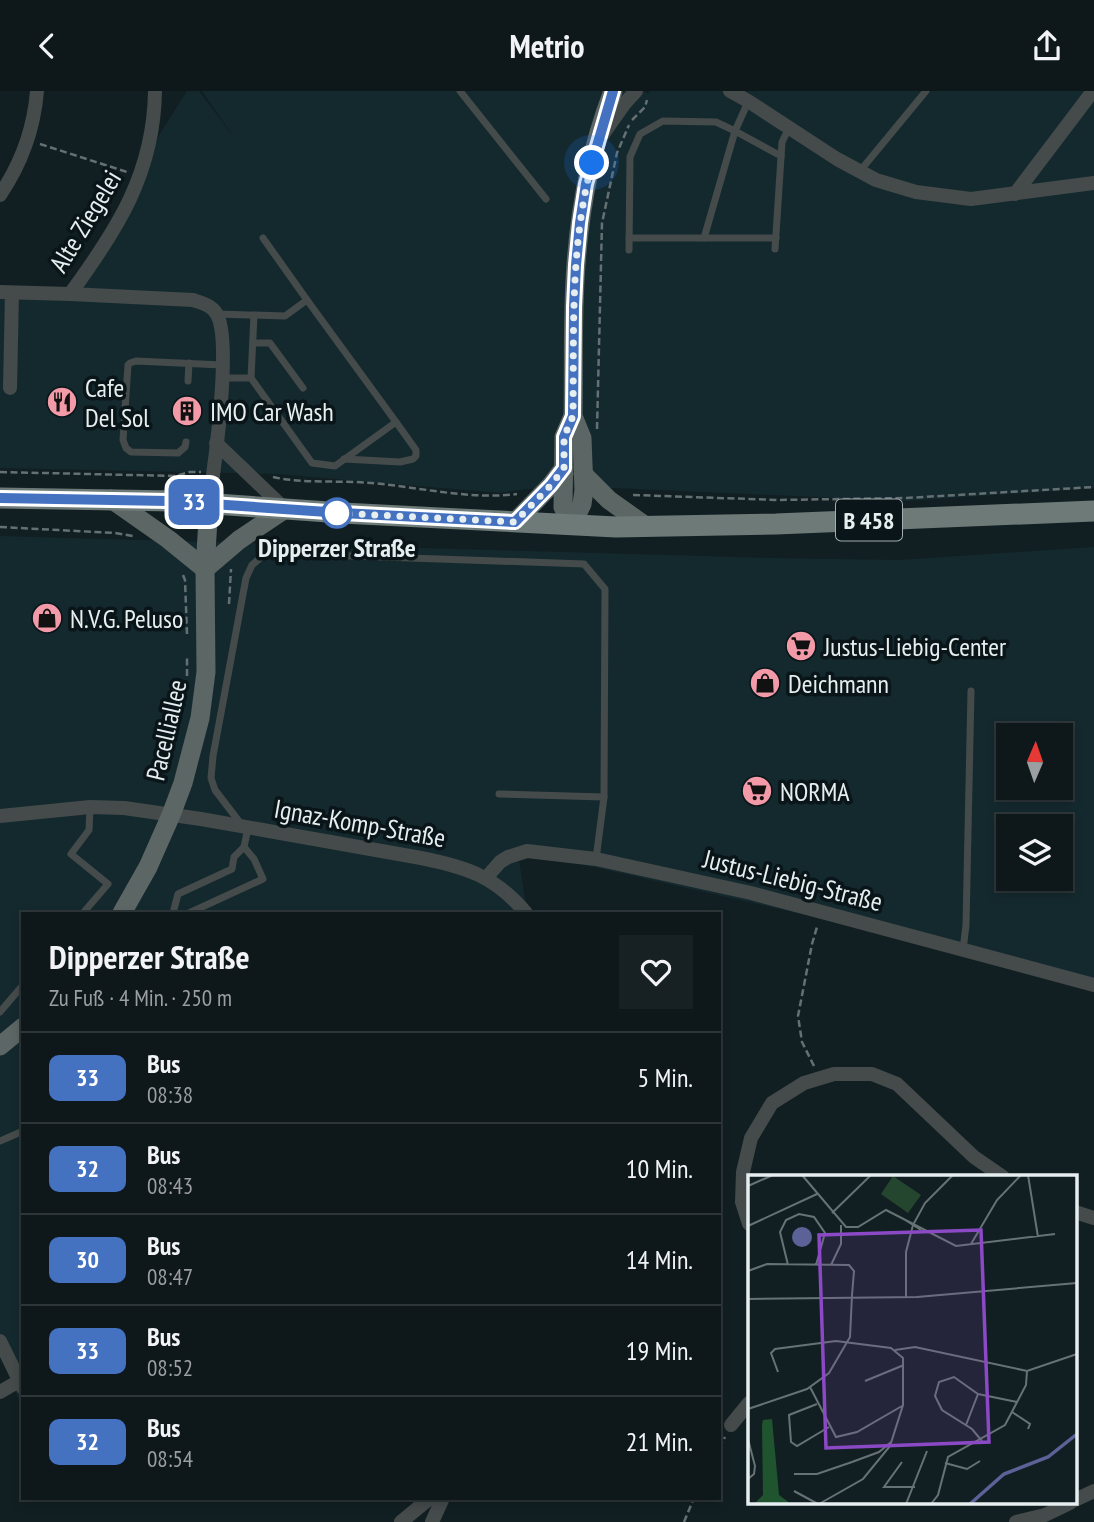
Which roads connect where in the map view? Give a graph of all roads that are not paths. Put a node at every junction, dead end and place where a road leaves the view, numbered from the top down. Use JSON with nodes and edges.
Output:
{"nodes":[{"id":1,"x":37,"y":91,"type":"edge"},
{"id":2,"x":155,"y":91,"type":"edge"},
{"id":3,"x":460,"y":91,"type":"edge"},
{"id":4,"x":613,"y":91,"type":"edge"},
{"id":5,"x":730,"y":91,"type":"edge"},
{"id":6,"x":926,"y":91,"type":"edge"},
{"id":7,"x":1093,"y":91,"type":"edge"},
{"id":8,"x":641,"y":94,"type":"edge"},
{"id":9,"x":748,"y":101,"type":"junction"},
{"id":10,"x":789,"y":128,"type":"junction"},
{"id":11,"x":735,"y":131,"type":"junction"},
{"id":12,"x":597,"y":142,"type":"junction"},
{"id":13,"x":781,"y":156,"type":"junction"},
{"id":14,"x":860,"y":171,"type":"junction"},
{"id":15,"x":1094,"y":183,"type":"edge"},
{"id":16,"x":1015,"y":194,"type":"junction"},
{"id":17,"x":0,"y":195,"type":"edge"},
{"id":18,"x":546,"y":199,"type":"dead end"},
{"id":19,"x":263,"y":238,"type":"dead end"},
{"id":20,"x":629,"y":238,"type":"junction"},
{"id":21,"x":704,"y":238,"type":"junction"},
{"id":22,"x":776,"y":238,"type":"junction"},
{"id":23,"x":775,"y":249,"type":"dead end"},
{"id":24,"x":629,"y":250,"type":"dead end"},
{"id":25,"x":6,"y":292,"type":"edge"},
{"id":26,"x":70,"y":294,"type":"junction"},
{"id":27,"x":307,"y":300,"type":"junction"},
{"id":28,"x":217,"y":314,"type":"junction"},
{"id":29,"x":254,"y":315,"type":"junction"},
{"id":30,"x":6,"y":319,"type":"edge"},
{"id":31,"x":253,"y":343,"type":"junction"},
{"id":32,"x":189,"y":363,"type":"junction"},
{"id":33,"x":222,"y":371,"type":"junction"},
{"id":34,"x":251,"y":378,"type":"junction"},
{"id":35,"x":188,"y":381,"type":"dead end"},
{"id":36,"x":10,"y":388,"type":"dead end"},
{"id":37,"x":303,"y":388,"type":"dead end"},
{"id":38,"x":573,"y":416,"type":"junction"},
{"id":39,"x":396,"y":422,"type":"junction"},
{"id":40,"x":186,"y":442,"type":"dead end"},
{"id":41,"x":216,"y":443,"type":"junction"},
{"id":42,"x":344,"y":459,"type":"junction"},
{"id":43,"x":564,"y":468,"type":"junction"},
{"id":44,"x":583,"y":474,"type":"junction"},
{"id":45,"x":0,"y":498,"type":"edge"},
{"id":46,"x":111,"y":499,"type":"junction"},
{"id":47,"x":209,"y":503,"type":"junction"},
{"id":48,"x":285,"y":509,"type":"junction"},
{"id":49,"x":1094,"y":511,"type":"edge"},
{"id":50,"x":515,"y":522,"type":"junction"},
{"id":51,"x":572,"y":525,"type":"junction"},
{"id":52,"x":647,"y":527,"type":"junction"},
{"id":53,"x":205,"y":569,"type":"junction"},
{"id":54,"x":971,"y":691,"type":"dead end"},
{"id":55,"x":499,"y":794,"type":"dead end"},
{"id":56,"x":604,"y":796,"type":"junction"},
{"id":57,"x":90,"y":807,"type":"junction"},
{"id":58,"x":0,"y":815,"type":"edge"},
{"id":59,"x":171,"y":815,"type":"junction"},
{"id":60,"x":246,"y":827,"type":"junction"},
{"id":61,"x":244,"y":847,"type":"junction"},
{"id":62,"x":596,"y":859,"type":"junction"},
{"id":63,"x":486,"y":879,"type":"junction"},
{"id":64,"x":84,"y":912,"type":"edge"},
{"id":65,"x":123,"y":912,"type":"edge"},
{"id":66,"x":173,"y":912,"type":"edge"},
{"id":67,"x":191,"y":912,"type":"edge"},
{"id":68,"x":525,"y":912,"type":"edge"},
{"id":69,"x":963,"y":950,"type":"junction"},
{"id":70,"x":1094,"y":985,"type":"edge"},
{"id":71,"x":21,"y":987,"type":"edge"},
{"id":72,"x":0,"y":1012,"type":"edge"},
{"id":73,"x":21,"y":1029,"type":"edge"},
{"id":74,"x":1,"y":1045,"type":"edge"},
{"id":75,"x":21,"y":1132,"type":"edge"},
{"id":76,"x":0,"y":1141,"type":"edge"},
{"id":77,"x":1000,"y":1175,"type":"edge"},
{"id":78,"x":1076,"y":1212,"type":"edge"},
{"id":79,"x":1094,"y":1218,"type":"edge"},
{"id":80,"x":748,"y":1221,"type":"edge"},
{"id":81,"x":0,"y":1341,"type":"edge"},
{"id":82,"x":21,"y":1385,"type":"edge"},
{"id":83,"x":0,"y":1392,"type":"edge"},
{"id":84,"x":748,"y":1404,"type":"edge"},
{"id":85,"x":731,"y":1425,"type":"dead end"},
{"id":86,"x":1094,"y":1491,"type":"edge"},
{"id":87,"x":428,"y":1500,"type":"edge"},
{"id":88,"x":442,"y":1500,"type":"edge"},
{"id":89,"x":1076,"y":1500,"type":"edge"},
{"id":90,"x":1061,"y":1505,"type":"edge"},
{"id":91,"x":1043,"y":1509,"type":"edge"},
{"id":92,"x":401,"y":1522,"type":"edge"},
{"id":93,"x":432,"y":1522,"type":"edge"},
{"id":94,"x":1016,"y":1522,"type":"edge"}],
"edges":[{"from":1,"to":17,"type":"street"},
{"from":2,"to":26,"type":"street","name":"Alte Ziegelei"},
{"from":3,"to":18,"type":"lane"},
{"from":4,"to":12,"type":"main road"},
{"from":5,"to":9,"type":"street"},
{"from":6,"to":14,"type":"lane"},
{"from":7,"to":16,"type":"street"},
{"from":8,"to":12,"type":"street"},
{"from":9,"to":10,"type":"street"},
{"from":9,"to":11,"type":"lane"},
{"from":10,"to":13,"type":"lane"},
{"from":10,"to":14,"type":"street"},
{"from":11,"to":13,"type":"lane"},
{"from":11,"to":20,"type":"lane"},
{"from":11,"to":21,"type":"lane"},
{"from":12,"to":38,"type":"main road"},
{"from":13,"to":22,"type":"lane"},
{"from":14,"to":16,"type":"street"},
{"from":15,"to":16,"type":"street"},
{"from":19,"to":27,"type":"lane"},
{"from":20,"to":21,"type":"lane"},
{"from":20,"to":24,"type":"lane"},
{"from":21,"to":22,"type":"lane"},
{"from":22,"to":23,"type":"lane"},
{"from":25,"to":26,"type":"street","name":"Alte Ziegelei"},
{"from":25,"to":30,"type":"street","name":"Alte Ziegelei"},
{"from":26,"to":28,"type":"street","name":"Alte Ziegelei"},
{"from":27,"to":29,"type":"lane"},
{"from":27,"to":39,"type":"lane"},
{"from":28,"to":29,"type":"lane"},
{"from":28,"to":33,"type":"street"},
{"from":29,"to":31,"type":"lane"},
{"from":30,"to":36,"type":"street","name":"Alte Ziegelei"},
{"from":31,"to":34,"type":"lane"},
{"from":31,"to":37,"type":"lane"},
{"from":32,"to":33,"type":"lane"},
{"from":32,"to":35,"type":"lane"},
{"from":32,"to":40,"type":"lane"},
{"from":33,"to":34,"type":"lane"},
{"from":33,"to":41,"type":"street"},
{"from":34,"to":42,"type":"lane"},
{"from":38,"to":43,"type":"main road"},
{"from":38,"to":44,"type":"main road"},
{"from":39,"to":42,"type":"lane"},
{"from":39,"to":42,"type":"lane"},
{"from":41,"to":47,"type":"street"},
{"from":41,"to":48,"type":"street"},
{"from":43,"to":50,"type":"main road"},
{"from":43,"to":51,"type":"main road"},
{"from":44,"to":51,"type":"main road"},
{"from":44,"to":52,"type":"main road"},
{"from":45,"to":46,"type":"main road","number":"B 458"},
{"from":46,"to":47,"type":"main road","number":"B 458"},
{"from":46,"to":53,"type":"main road"},
{"from":47,"to":48,"type":"main road","number":"B 458"},
{"from":47,"to":53,"type":"main road","name":"Pacelliallee"},
{"from":48,"to":50,"type":"main road","number":"B 458"},
{"from":48,"to":53,"type":"main road"},
{"from":49,"to":52,"type":"main road","number":"B 458"},
{"from":50,"to":51,"type":"main road","number":"B 458"},
{"from":51,"to":52,"type":"main road","number":"B 458"},
{"from":53,"to":59,"type":"main road","name":"Pacelliallee"},
{"from":54,"to":69,"type":"lane"},
{"from":55,"to":56,"type":"lane"},
{"from":56,"to":60,"type":"lane"},
{"from":56,"to":62,"type":"lane"},
{"from":57,"to":58,"type":"street","name":"Ignaz-Komp-Straße"},
{"from":57,"to":59,"type":"street","name":"Ignaz-Komp-Straße"},
{"from":57,"to":64,"type":"lane"},
{"from":59,"to":60,"type":"street","name":"Ignaz-Komp-Straße"},
{"from":59,"to":65,"type":"main road","name":"Pacelliallee"},
{"from":60,"to":61,"type":"lane"},
{"from":60,"to":63,"type":"street","name":"Ignaz-Komp-Straße"},
{"from":61,"to":66,"type":"lane"},
{"from":61,"to":67,"type":"lane"},
{"from":62,"to":63,"type":"street","name":"Justus-Liebig-Straße"},
{"from":62,"to":69,"type":"street","name":"Justus-Liebig-Straße"},
{"from":63,"to":68,"type":"street","name":"Ignaz-Komp-Straße"},
{"from":69,"to":70,"type":"street","name":"Justus-Liebig-Straße"},
{"from":71,"to":72,"type":"lane"},
{"from":73,"to":74,"type":"main road"},
{"from":75,"to":76,"type":"lane"},
{"from":77,"to":80,"type":"street"},
{"from":78,"to":79,"type":"street"},
{"from":81,"to":82,"type":"street"},
{"from":82,"to":83,"type":"street"},
{"from":84,"to":85,"type":"street"},
{"from":86,"to":89,"type":"street"},
{"from":87,"to":92,"type":"street"},
{"from":88,"to":93,"type":"street"},
{"from":90,"to":91,"type":"street"},
{"from":91,"to":94,"type":"street"}]}
